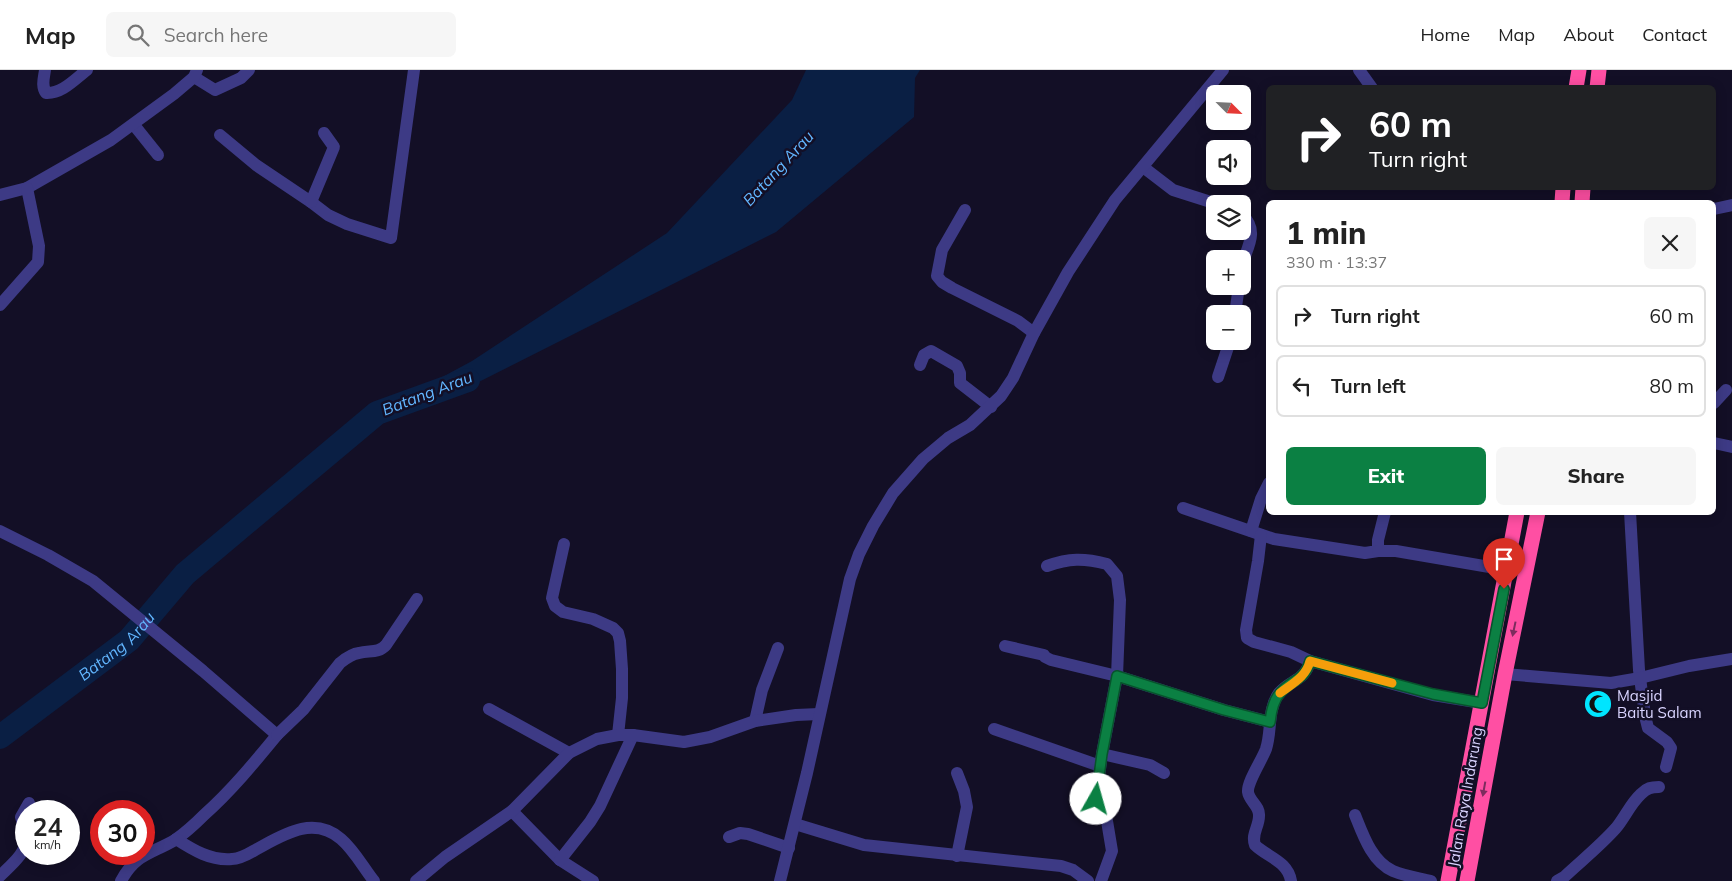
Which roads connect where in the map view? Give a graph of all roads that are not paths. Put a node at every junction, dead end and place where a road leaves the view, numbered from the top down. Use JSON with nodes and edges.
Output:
{"nodes":[{"id":1,"x":46,"y":70,"type":"edge"},
{"id":2,"x":87,"y":70,"type":"edge"},
{"id":3,"x":249,"y":70,"type":"edge"},
{"id":4,"x":414,"y":70,"type":"edge"},
{"id":5,"x":1223,"y":70,"type":"edge"},
{"id":6,"x":1359,"y":70,"type":"edge"},
{"id":7,"x":1579,"y":70,"type":"edge"},
{"id":8,"x":1599,"y":70,"type":"edge"},
{"id":9,"x":195,"y":73,"type":"edge"},
{"id":10,"x":1370,"y":85,"type":"edge"},
{"id":11,"x":1576,"y":85,"type":"edge"},
{"id":12,"x":1596,"y":85,"type":"edge"},
{"id":13,"x":134,"y":125,"type":"junction"},
{"id":14,"x":324,"y":133,"type":"dead end"},
{"id":15,"x":220,"y":135,"type":"dead end"},
{"id":16,"x":158,"y":155,"type":"dead end"},
{"id":17,"x":1143,"y":167,"type":"junction"},
{"id":18,"x":27,"y":188,"type":"junction"},
{"id":19,"x":0,"y":195,"type":"edge"},
{"id":20,"x":1206,"y":200,"type":"edge"},
{"id":21,"x":311,"y":202,"type":"junction"},
{"id":22,"x":1732,"y":205,"type":"edge"},
{"id":23,"x":1716,"y":209,"type":"edge"},
{"id":24,"x":965,"y":210,"type":"dead end"},
{"id":25,"x":0,"y":304,"type":"edge"},
{"id":26,"x":1034,"y":333,"type":"junction"},
{"id":27,"x":1227,"y":350,"type":"edge"},
{"id":28,"x":920,"y":364,"type":"dead end"},
{"id":29,"x":1218,"y":377,"type":"dead end"},
{"id":30,"x":1726,"y":390,"type":"dead end"},
{"id":31,"x":1716,"y":401,"type":"edge"},
{"id":32,"x":991,"y":407,"type":"junction"},
{"id":33,"x":1716,"y":443,"type":"edge"},
{"id":34,"x":1732,"y":447,"type":"edge"},
{"id":35,"x":1266,"y":489,"type":"edge"},
{"id":36,"x":1183,"y":508,"type":"dead end"},
{"id":37,"x":1384,"y":515,"type":"edge"},
{"id":38,"x":1516,"y":515,"type":"edge"},
{"id":39,"x":1537,"y":515,"type":"edge"},
{"id":40,"x":1630,"y":515,"type":"edge"},
{"id":41,"x":0,"y":532,"type":"edge"},
{"id":42,"x":1256,"y":533,"type":"junction"},
{"id":43,"x":564,"y":544,"type":"dead end"},
{"id":44,"x":1378,"y":551,"type":"junction"},
{"id":45,"x":1047,"y":566,"type":"dead end"},
{"id":46,"x":1507,"y":570,"type":"junction"},
{"id":47,"x":417,"y":599,"type":"dead end"},
{"id":48,"x":1005,"y":646,"type":"dead end"},
{"id":49,"x":778,"y":648,"type":"dead end"},
{"id":50,"x":1732,"y":659,"type":"edge"},
{"id":51,"x":1310,"y":661,"type":"junction"},
{"id":52,"x":1505,"y":674,"type":"junction"},
{"id":53,"x":1117,"y":676,"type":"junction"},
{"id":54,"x":1640,"y":678,"type":"junction"},
{"id":55,"x":1482,"y":703,"type":"junction"},
{"id":56,"x":489,"y":709,"type":"dead end"},
{"id":57,"x":819,"y":714,"type":"junction"},
{"id":58,"x":754,"y":721,"type":"junction"},
{"id":59,"x":1270,"y":722,"type":"junction"},
{"id":60,"x":994,"y":729,"type":"dead end"},
{"id":61,"x":277,"y":735,"type":"junction"},
{"id":62,"x":618,"y":735,"type":"junction"},
{"id":63,"x":633,"y":735,"type":"junction"},
{"id":64,"x":569,"y":753,"type":"junction"},
{"id":65,"x":1101,"y":760,"type":"junction"},
{"id":66,"x":1666,"y":768,"type":"dead end"},
{"id":67,"x":957,"y":773,"type":"dead end"},
{"id":68,"x":1164,"y":773,"type":"dead end"},
{"id":69,"x":1662,"y":786,"type":"dead end"},
{"id":70,"x":512,"y":811,"type":"junction"},
{"id":71,"x":1355,"y":815,"type":"dead end"},
{"id":72,"x":1460,"y":816,"type":"junction"},
{"id":73,"x":1479,"y":818,"type":"junction"},
{"id":74,"x":795,"y":824,"type":"junction"},
{"id":75,"x":729,"y":837,"type":"dead end"},
{"id":76,"x":176,"y":839,"type":"junction"},
{"id":77,"x":789,"y":848,"type":"junction"},
{"id":78,"x":958,"y":856,"type":"junction"},
{"id":79,"x":15,"y":860,"type":"edge"},
{"id":80,"x":560,"y":860,"type":"junction"},
{"id":81,"x":0,"y":876,"type":"edge"},
{"id":82,"x":121,"y":881,"type":"edge"},
{"id":83,"x":374,"y":881,"type":"edge"},
{"id":84,"x":416,"y":881,"type":"edge"},
{"id":85,"x":593,"y":881,"type":"edge"},
{"id":86,"x":780,"y":881,"type":"edge"},
{"id":87,"x":1088,"y":881,"type":"edge"},
{"id":88,"x":1101,"y":881,"type":"edge"},
{"id":89,"x":1291,"y":881,"type":"edge"},
{"id":90,"x":1431,"y":881,"type":"edge"},
{"id":91,"x":1448,"y":881,"type":"edge"},
{"id":92,"x":1467,"y":881,"type":"edge"},
{"id":93,"x":1557,"y":881,"type":"edge"}],
"edges":[{"from":1,"to":2,"type":"street"},
{"from":3,"to":9,"type":"street"},
{"from":4,"to":21,"type":"street"},
{"from":5,"to":17,"type":"street"},
{"from":6,"to":10,"type":"street"},
{"from":7,"to":11,"type":"highway"},
{"from":8,"to":12,"type":"highway"},
{"from":9,"to":13,"type":"street"},
{"from":13,"to":16,"type":"street"},
{"from":13,"to":18,"type":"street"},
{"from":14,"to":21,"type":"street"},
{"from":15,"to":21,"type":"street"},
{"from":17,"to":20,"type":"street"},
{"from":17,"to":26,"type":"street"},
{"from":18,"to":19,"type":"street"},
{"from":18,"to":25,"type":"street"},
{"from":22,"to":23,"type":"street"},
{"from":24,"to":26,"type":"street"},
{"from":26,"to":32,"type":"street"},
{"from":27,"to":29,"type":"street"},
{"from":28,"to":32,"type":"street"},
{"from":30,"to":31,"type":"street"},
{"from":32,"to":57,"type":"street"},
{"from":33,"to":34,"type":"street"},
{"from":35,"to":42,"type":"street"},
{"from":36,"to":42,"type":"street"},
{"from":37,"to":44,"type":"street"},
{"from":38,"to":46,"type":"highway","name":"Jalan Raya Indarung"},
{"from":39,"to":52,"type":"highway","name":"Jalan Raya Indarung","one_way":true},
{"from":40,"to":54,"type":"street"},
{"from":41,"to":61,"type":"street"},
{"from":42,"to":44,"type":"street"},
{"from":42,"to":51,"type":"street"},
{"from":43,"to":62,"type":"street"},
{"from":44,"to":46,"type":"street"},
{"from":45,"to":53,"type":"street"},
{"from":46,"to":55,"type":"highway","name":"Jalan Raya Indarung"},
{"from":47,"to":61,"type":"street"},
{"from":48,"to":53,"type":"street"},
{"from":49,"to":58,"type":"street"},
{"from":50,"to":54,"type":"street"},
{"from":51,"to":55,"type":"street"},
{"from":51,"to":59,"type":"street"},
{"from":52,"to":54,"type":"street"},
{"from":52,"to":73,"type":"highway","name":"Jalan Raya Indarung","one_way":true},
{"from":53,"to":59,"type":"street"},
{"from":53,"to":65,"type":"street"},
{"from":54,"to":66,"type":"street"},
{"from":55,"to":72,"type":"highway","name":"Jalan Raya Indarung"},
{"from":56,"to":64,"type":"street"},
{"from":57,"to":58,"type":"street"},
{"from":57,"to":74,"type":"street"},
{"from":58,"to":63,"type":"street"},
{"from":59,"to":89,"type":"street"},
{"from":60,"to":65,"type":"street"},
{"from":61,"to":76,"type":"street"},
{"from":62,"to":63,"type":"street"},
{"from":62,"to":64,"type":"street"},
{"from":63,"to":80,"type":"street"},
{"from":64,"to":70,"type":"street"},
{"from":65,"to":68,"type":"street"},
{"from":65,"to":88,"type":"street"},
{"from":67,"to":78,"type":"street"},
{"from":69,"to":93,"type":"street"},
{"from":70,"to":80,"type":"street"},
{"from":70,"to":84,"type":"street"},
{"from":71,"to":90,"type":"street"},
{"from":72,"to":73,"type":"highway"},
{"from":72,"to":91,"type":"highway","name":"Jalan Raya Indarung"},
{"from":73,"to":92,"type":"highway","name":"Jalan Raya Indarung"},
{"from":74,"to":77,"type":"street"},
{"from":74,"to":78,"type":"street"},
{"from":75,"to":77,"type":"street"},
{"from":76,"to":82,"type":"street"},
{"from":76,"to":83,"type":"street"},
{"from":77,"to":86,"type":"street"},
{"from":78,"to":87,"type":"street"},
{"from":79,"to":81,"type":"street"},
{"from":80,"to":85,"type":"street"}]}
